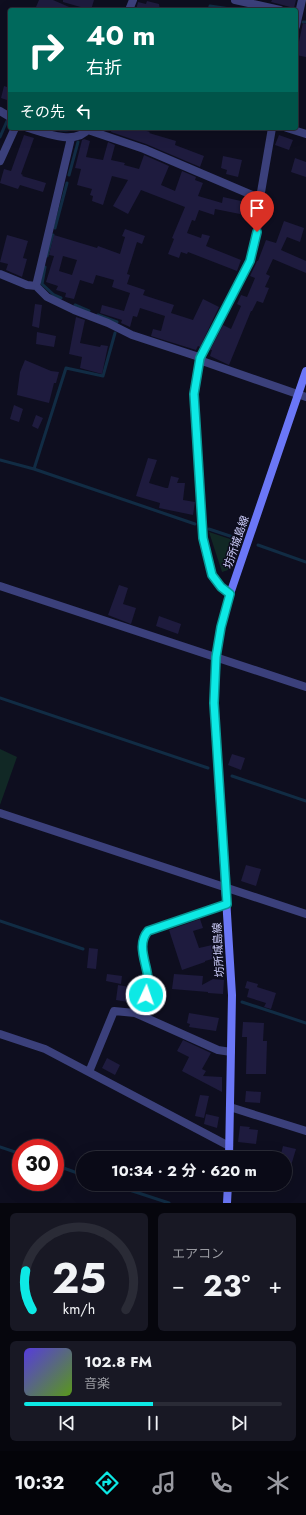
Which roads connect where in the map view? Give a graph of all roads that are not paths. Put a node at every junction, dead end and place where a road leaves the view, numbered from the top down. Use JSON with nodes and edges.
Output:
{"nodes":[{"id":1,"x":235,"y":0,"type":"edge"},
{"id":2,"x":302,"y":0,"type":"edge"},
{"id":3,"x":271,"y":8,"type":"edge"},
{"id":4,"x":300,"y":14,"type":"edge"},
{"id":5,"x":14,"y":130,"type":"edge"},
{"id":6,"x":35,"y":130,"type":"edge"},
{"id":7,"x":87,"y":130,"type":"edge"},
{"id":8,"x":92,"y":130,"type":"edge"},
{"id":9,"x":272,"y":130,"type":"edge"},
{"id":10,"x":293,"y":130,"type":"edge"},
{"id":11,"x":306,"y":134,"type":"edge"},
{"id":12,"x":71,"y":138,"type":"junction"},
{"id":13,"x":0,"y":161,"type":"edge"},
{"id":14,"x":260,"y":198,"type":"junction"},
{"id":15,"x":0,"y":274,"type":"edge"},
{"id":16,"x":36,"y":286,"type":"junction"},
{"id":17,"x":200,"y":358,"type":"junction"},
{"id":18,"x":306,"y":371,"type":"edge"},
{"id":19,"x":302,"y":395,"type":"edge"},
{"id":20,"x":0,"y":586,"type":"edge"},
{"id":21,"x":230,"y":594,"type":"junction"},
{"id":22,"x":216,"y":657,"type":"junction"},
{"id":23,"x":306,"y":687,"type":"edge"},
{"id":24,"x":0,"y":812,"type":"edge"},
{"id":25,"x":226,"y":887,"type":"junction"},
{"id":26,"x":227,"y":904,"type":"junction"},
{"id":27,"x":306,"y":914,"type":"edge"},
{"id":28,"x":142,"y":1016,"type":"junction"},
{"id":29,"x":0,"y":1034,"type":"edge"},
{"id":30,"x":231,"y":1052,"type":"junction"},
{"id":31,"x":89,"y":1072,"type":"junction"},
{"id":32,"x":230,"y":1107,"type":"junction"},
{"id":33,"x":306,"y":1131,"type":"edge"},
{"id":34,"x":229,"y":1146,"type":"junction"},
{"id":35,"x":229,"y":1151,"type":"edge"},
{"id":36,"x":228,"y":1191,"type":"edge"},
{"id":37,"x":227,"y":1203,"type":"edge"}],
"edges":[{"from":1,"to":3,"type":"street"},
{"from":2,"to":4,"type":"street"},
{"from":5,"to":13,"type":"street"},
{"from":6,"to":12,"type":"street"},
{"from":7,"to":12,"type":"street"},
{"from":8,"to":14,"type":"street"},
{"from":9,"to":14,"type":"street"},
{"from":10,"to":11,"type":"street"},
{"from":12,"to":16,"type":"street"},
{"from":14,"to":17,"type":"street"},
{"from":15,"to":16,"type":"street"},
{"from":16,"to":17,"type":"street"},
{"from":17,"to":19,"type":"street"},
{"from":17,"to":21,"type":"street"},
{"from":18,"to":19,"type":"main road","name":"坊所城島線"},
{"from":19,"to":21,"type":"main road","name":"坊所城島線"},
{"from":20,"to":22,"type":"street"},
{"from":21,"to":22,"type":"main road","name":"坊所城島線"},
{"from":22,"to":23,"type":"street"},
{"from":22,"to":25,"type":"main road","name":"坊所城島線"},
{"from":24,"to":25,"type":"street"},
{"from":25,"to":26,"type":"main road","name":"坊所城島線"},
{"from":25,"to":27,"type":"street"},
{"from":26,"to":28,"type":"street"},
{"from":26,"to":30,"type":"main road","name":"坊所城島線"},
{"from":28,"to":30,"type":"street"},
{"from":28,"to":31,"type":"street"},
{"from":29,"to":31,"type":"street"},
{"from":30,"to":32,"type":"main road","name":"坊所城島線"},
{"from":31,"to":34,"type":"street"},
{"from":32,"to":33,"type":"street"},
{"from":32,"to":34,"type":"main road","name":"坊所城島線"},
{"from":34,"to":35,"type":"main road","name":"坊所城島線"},
{"from":36,"to":37,"type":"main road"}]}
